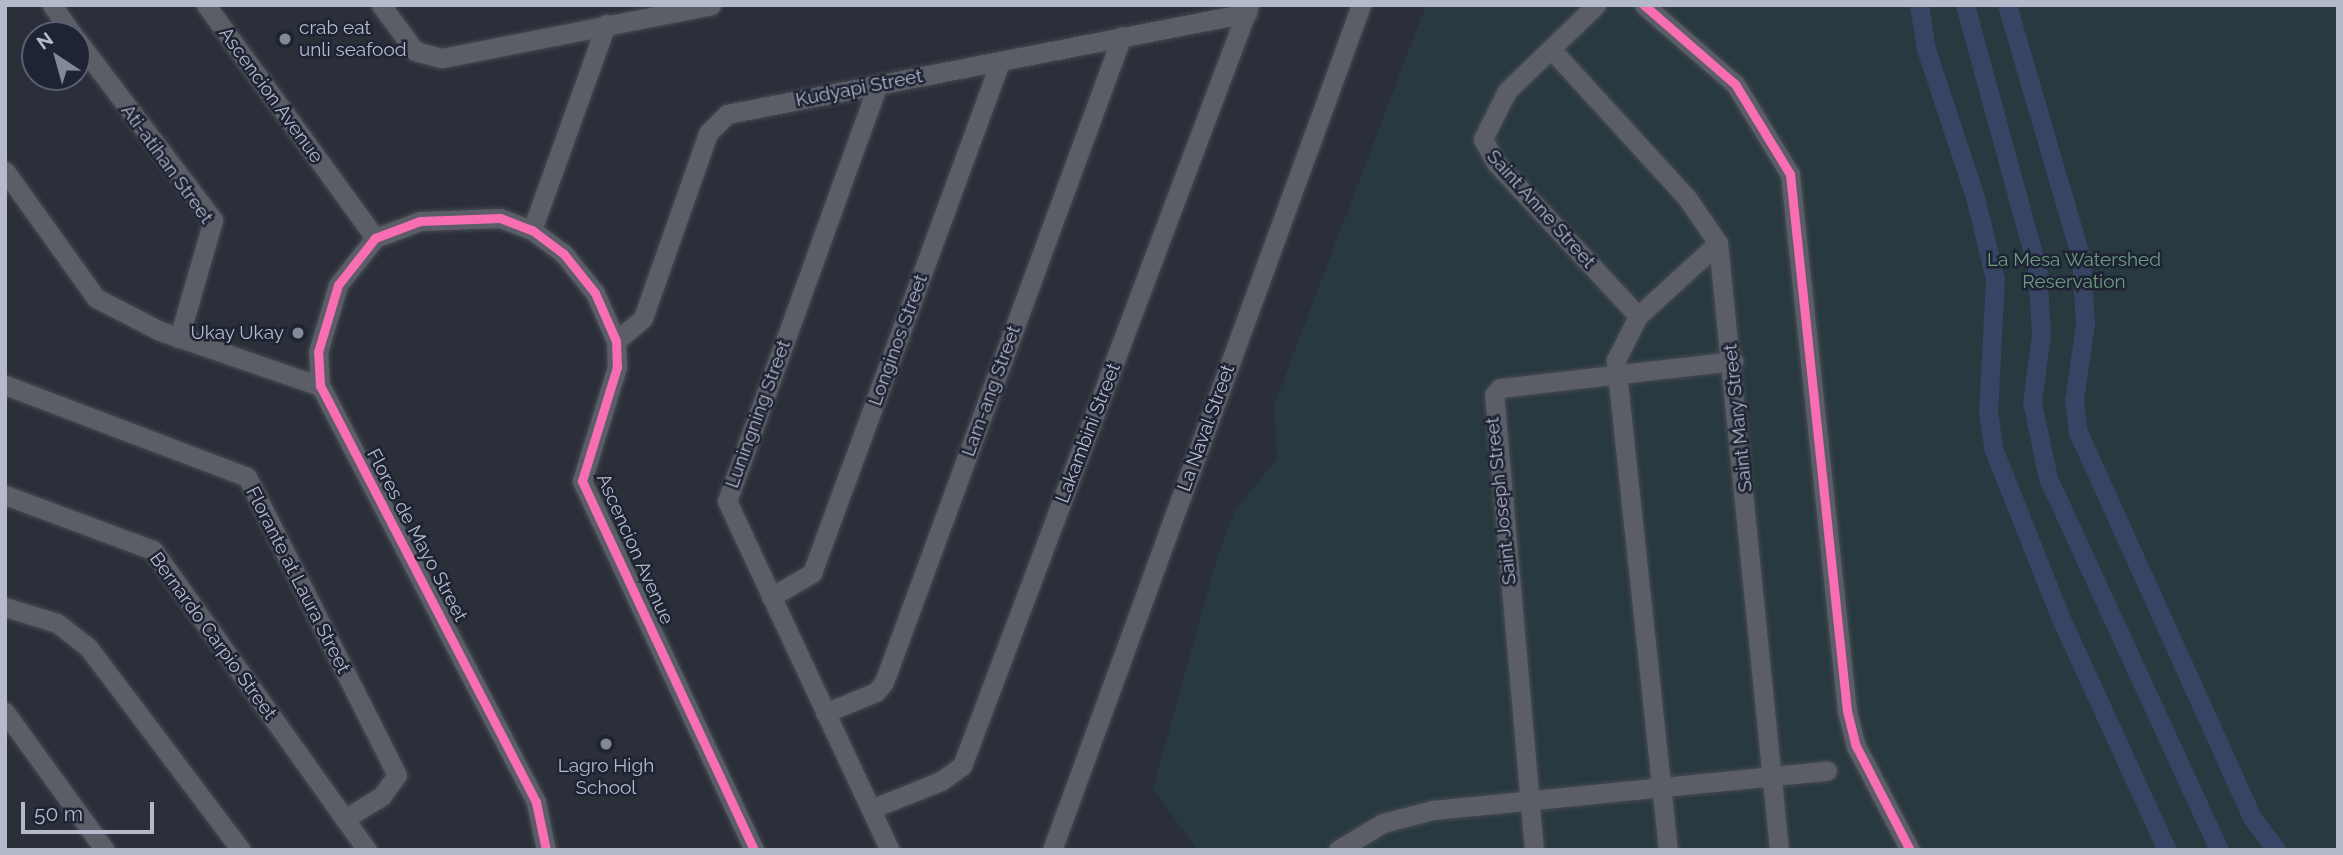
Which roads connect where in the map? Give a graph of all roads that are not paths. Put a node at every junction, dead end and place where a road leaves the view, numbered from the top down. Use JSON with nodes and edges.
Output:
{"nodes":[{"id":1,"x":52,"y":5,"type":"edge"},
{"id":2,"x":206,"y":5,"type":"edge"},
{"id":3,"x":382,"y":5,"type":"edge"},
{"id":4,"x":1361,"y":5,"type":"edge"},
{"id":5,"x":1596,"y":5,"type":"edge"},
{"id":6,"x":1644,"y":5,"type":"edge"},
{"id":7,"x":707,"y":6,"type":"edge"},
{"id":8,"x":1248,"y":9,"type":"edge"},
{"id":9,"x":63,"y":21,"type":"edge"},
{"id":10,"x":606,"y":24,"type":"junction"},
{"id":11,"x":1122,"y":36,"type":"junction"},
{"id":12,"x":1551,"y":49,"type":"junction"},
{"id":13,"x":91,"y":59,"type":"edge"},
{"id":14,"x":1000,"y":62,"type":"junction"},
{"id":15,"x":878,"y":84,"type":"junction"},
{"id":16,"x":5,"y":171,"type":"edge"},
{"id":17,"x":532,"y":230,"type":"junction"},
{"id":18,"x":376,"y":238,"type":"junction"},
{"id":19,"x":1718,"y":243,"type":"junction"},
{"id":20,"x":1638,"y":316,"type":"junction"},
{"id":21,"x":179,"y":338,"type":"junction"},
{"id":22,"x":616,"y":341,"type":"junction"},
{"id":23,"x":1733,"y":361,"type":"junction"},
{"id":24,"x":1617,"y":375,"type":"junction"},
{"id":25,"x":5,"y":385,"type":"edge"},
{"id":26,"x":320,"y":386,"type":"junction"},
{"id":27,"x":5,"y":495,"type":"edge"},
{"id":28,"x":771,"y":597,"type":"junction"},
{"id":29,"x":5,"y":607,"type":"edge"},
{"id":30,"x":5,"y":712,"type":"edge"},
{"id":31,"x":825,"y":713,"type":"junction"},
{"id":32,"x":1827,"y":771,"type":"dead end"},
{"id":33,"x":1772,"y":777,"type":"junction"},
{"id":34,"x":1662,"y":788,"type":"junction"},
{"id":35,"x":1530,"y":802,"type":"junction"},
{"id":36,"x":871,"y":809,"type":"junction"},
{"id":37,"x":344,"y":819,"type":"junction"},
{"id":38,"x":105,"y":850,"type":"edge"},
{"id":39,"x":241,"y":850,"type":"edge"},
{"id":40,"x":367,"y":850,"type":"edge"},
{"id":41,"x":546,"y":850,"type":"edge"},
{"id":42,"x":754,"y":850,"type":"edge"},
{"id":43,"x":890,"y":850,"type":"edge"},
{"id":44,"x":1052,"y":850,"type":"edge"},
{"id":45,"x":1338,"y":850,"type":"edge"},
{"id":46,"x":1534,"y":850,"type":"edge"},
{"id":47,"x":1668,"y":850,"type":"edge"},
{"id":48,"x":1779,"y":850,"type":"edge"},
{"id":49,"x":1910,"y":850,"type":"edge"}],
"edges":[{"from":1,"to":9,"type":"street"},
{"from":2,"to":18,"type":"street","name":"Ascencion Avenue"},
{"from":3,"to":10,"type":"street"},
{"from":4,"to":44,"type":"street","name":"La Naval Street"},
{"from":5,"to":12,"type":"street","name":"Saint Anne Street"},
{"from":6,"to":49,"type":"street"},
{"from":7,"to":10,"type":"street"},
{"from":8,"to":11,"type":"street","name":"Kudyapi Street"},
{"from":8,"to":36,"type":"street","name":"Lakambini Street"},
{"from":10,"to":17,"type":"street"},
{"from":11,"to":14,"type":"street","name":"Kudyapi Street"},
{"from":11,"to":31,"type":"street","name":"Lam-ang Street"},
{"from":12,"to":19,"type":"street","name":"Saint Mary Street"},
{"from":12,"to":20,"type":"street","name":"Saint Anne Street"},
{"from":13,"to":21,"type":"street","name":"Ati-atihan Street"},
{"from":14,"to":15,"type":"street","name":"Kudyapi Street"},
{"from":14,"to":28,"type":"street","name":"Longinos Street"},
{"from":15,"to":22,"type":"street","name":"Kudyapi Street"},
{"from":15,"to":28,"type":"street","name":"Luningning Street"},
{"from":16,"to":21,"type":"street"},
{"from":17,"to":18,"type":"street","name":"Ascencion Avenue"},
{"from":17,"to":22,"type":"street","name":"Ascencion Avenue"},
{"from":18,"to":26,"type":"street","name":"Flores de Mayo Street"},
{"from":19,"to":20,"type":"street"},
{"from":19,"to":23,"type":"street","name":"Saint Mary Street"},
{"from":20,"to":24,"type":"street"},
{"from":21,"to":26,"type":"street"},
{"from":22,"to":42,"type":"street","name":"Ascencion Avenue"},
{"from":23,"to":24,"type":"street","name":"Saint Joseph Street"},
{"from":23,"to":33,"type":"street","name":"Saint Mary Street"},
{"from":24,"to":34,"type":"street"},
{"from":24,"to":35,"type":"street","name":"Saint Joseph Street"},
{"from":25,"to":37,"type":"street","name":"Florante at Laura Street"},
{"from":26,"to":41,"type":"street","name":"Flores de Mayo Street"},
{"from":27,"to":37,"type":"street","name":"Bernardo Carpio Street"},
{"from":28,"to":31,"type":"street","name":"Luningning Street"},
{"from":29,"to":39,"type":"street"},
{"from":30,"to":38,"type":"street"},
{"from":31,"to":36,"type":"street","name":"Luningning Street"},
{"from":32,"to":33,"type":"street"},
{"from":33,"to":34,"type":"street"},
{"from":33,"to":48,"type":"street","name":"Saint Mary Street"},
{"from":34,"to":35,"type":"street"},
{"from":34,"to":47,"type":"street"},
{"from":35,"to":45,"type":"street"},
{"from":35,"to":46,"type":"street","name":"Saint Joseph Street"},
{"from":36,"to":43,"type":"street","name":"Luningning Street"},
{"from":37,"to":40,"type":"street","name":"Bernardo Carpio Street"}]}
